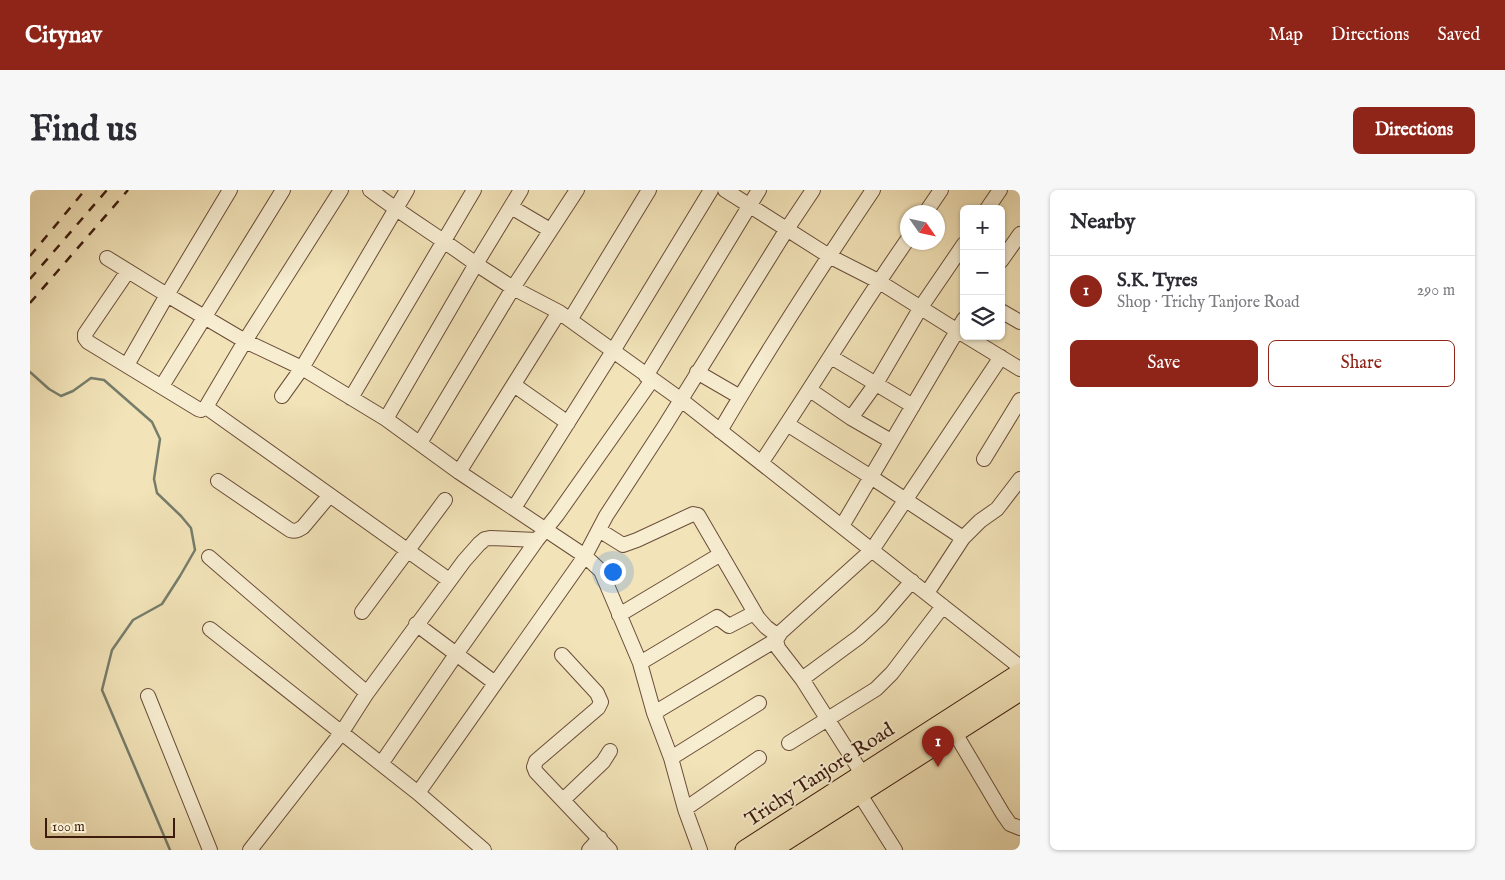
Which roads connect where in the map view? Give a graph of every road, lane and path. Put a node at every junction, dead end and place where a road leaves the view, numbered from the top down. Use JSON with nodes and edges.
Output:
{"nodes":[{"id":1,"x":230,"y":190,"type":"edge"},
{"id":2,"x":283,"y":190,"type":"edge"},
{"id":3,"x":341,"y":190,"type":"edge"},
{"id":4,"x":370,"y":190,"type":"edge"},
{"id":5,"x":406,"y":190,"type":"edge"},
{"id":6,"x":474,"y":190,"type":"edge"},
{"id":7,"x":521,"y":190,"type":"edge"},
{"id":8,"x":577,"y":190,"type":"edge"},
{"id":9,"x":649,"y":190,"type":"edge"},
{"id":10,"x":711,"y":190,"type":"edge"},
{"id":11,"x":725,"y":190,"type":"edge"},
{"id":12,"x":759,"y":190,"type":"edge"},
{"id":13,"x":813,"y":190,"type":"edge"},
{"id":14,"x":873,"y":190,"type":"edge"},
{"id":15,"x":941,"y":190,"type":"edge"},
{"id":16,"x":1000,"y":190,"type":"edge"},
{"id":17,"x":749,"y":205,"type":"junction"},
{"id":18,"x":931,"y":205,"type":"edge"},
{"id":19,"x":990,"y":205,"type":"edge"},
{"id":20,"x":511,"y":206,"type":"junction"},
{"id":21,"x":395,"y":209,"type":"junction"},
{"id":22,"x":787,"y":229,"type":"junction"},
{"id":23,"x":550,"y":230,"type":"junction"},
{"id":24,"x":1020,"y":234,"type":"edge"},
{"id":25,"x":444,"y":240,"type":"junction"},
{"id":26,"x":900,"y":250,"type":"edge"},
{"id":27,"x":960,"y":250,"type":"edge"},
{"id":28,"x":1005,"y":255,"type":"edge"},
{"id":29,"x":830,"y":256,"type":"junction"},
{"id":30,"x":107,"y":258,"type":"dead end"},
{"id":31,"x":476,"y":264,"type":"junction"},
{"id":32,"x":128,"y":271,"type":"junction"},
{"id":33,"x":878,"y":282,"type":"junction"},
{"id":34,"x":513,"y":288,"type":"junction"},
{"id":35,"x":167,"y":295,"type":"junction"},
{"id":36,"x":921,"y":307,"type":"junction"},
{"id":37,"x":1005,"y":313,"type":"edge"},
{"id":38,"x":565,"y":316,"type":"junction"},
{"id":39,"x":204,"y":317,"type":"junction"},
{"id":40,"x":1020,"y":322,"type":"edge"},
{"id":41,"x":960,"y":329,"type":"edge"},
{"id":42,"x":960,"y":333,"type":"edge"},
{"id":43,"x":976,"y":340,"type":"edge"},
{"id":44,"x":245,"y":341,"type":"junction"},
{"id":45,"x":613,"y":351,"type":"junction"},
{"id":46,"x":831,"y":357,"type":"junction"},
{"id":47,"x":1001,"y":357,"type":"junction"},
{"id":48,"x":127,"y":366,"type":"junction"},
{"id":49,"x":302,"y":368,"type":"junction"},
{"id":50,"x":1020,"y":368,"type":"edge"},
{"id":51,"x":697,"y":372,"type":"junction"},
{"id":52,"x":649,"y":378,"type":"junction"},
{"id":53,"x":875,"y":384,"type":"junction"},
{"id":54,"x":514,"y":385,"type":"junction"},
{"id":55,"x":162,"y":386,"type":"junction"},
{"id":56,"x":810,"y":390,"type":"junction"},
{"id":57,"x":282,"y":396,"type":"dead end"},
{"id":58,"x":740,"y":397,"type":"junction"},
{"id":59,"x":351,"y":398,"type":"junction"},
{"id":60,"x":680,"y":399,"type":"junction"},
{"id":61,"x":1020,"y":400,"type":"edge"},
{"id":62,"x":913,"y":406,"type":"junction"},
{"id":63,"x":206,"y":407,"type":"junction"},
{"id":64,"x":386,"y":418,"type":"junction"},
{"id":65,"x":851,"y":418,"type":"junction"},
{"id":66,"x":568,"y":423,"type":"junction"},
{"id":67,"x":787,"y":424,"type":"junction"},
{"id":68,"x":726,"y":435,"type":"junction"},
{"id":69,"x":891,"y":441,"type":"junction"},
{"id":70,"x":420,"y":443,"type":"junction"},
{"id":71,"x":984,"y":459,"type":"dead end"},
{"id":72,"x":761,"y":463,"type":"junction"},
{"id":73,"x":459,"y":472,"type":"junction"},
{"id":74,"x":870,"y":477,"type":"junction"},
{"id":75,"x":1020,"y":479,"type":"edge"},
{"id":76,"x":218,"y":481,"type":"dead end"},
{"id":77,"x":329,"y":496,"type":"junction"},
{"id":78,"x":445,"y":500,"type":"dead end"},
{"id":79,"x":906,"y":500,"type":"junction"},
{"id":80,"x":514,"y":508,"type":"junction"},
{"id":81,"x":602,"y":524,"type":"junction"},
{"id":82,"x":842,"y":526,"type":"junction"},
{"id":83,"x":541,"y":535,"type":"junction"},
{"id":84,"x":963,"y":538,"type":"junction"},
{"id":85,"x":407,"y":550,"type":"junction"},
{"id":86,"x":872,"y":550,"type":"junction"},
{"id":87,"x":721,"y":554,"type":"junction"},
{"id":88,"x":585,"y":556,"type":"junction"},
{"id":89,"x":210,"y":557,"type":"dead end"},
{"id":90,"x":450,"y":580,"type":"junction"},
{"id":91,"x":912,"y":581,"type":"junction"},
{"id":92,"x":926,"y":593,"type":"junction"},
{"id":93,"x":942,"y":606,"type":"junction"},
{"id":94,"x":362,"y":612,"type":"dead end"},
{"id":95,"x":620,"y":615,"type":"junction"},
{"id":96,"x":759,"y":619,"type":"junction"},
{"id":97,"x":416,"y":624,"type":"junction"},
{"id":98,"x":210,"y":629,"type":"dead end"},
{"id":99,"x":777,"y":638,"type":"junction"},
{"id":100,"x":457,"y":653,"type":"junction"},
{"id":101,"x":562,"y":655,"type":"dead end"},
{"id":102,"x":640,"y":664,"type":"junction"},
{"id":103,"x":1020,"y":667,"type":"edge"},
{"id":104,"x":1020,"y":673,"type":"edge"},
{"id":105,"x":802,"y":679,"type":"junction"},
{"id":106,"x":495,"y":683,"type":"junction"},
{"id":107,"x":1020,"y":691,"type":"edge"},
{"id":108,"x":367,"y":693,"type":"junction"},
{"id":109,"x":148,"y":696,"type":"dead end"},
{"id":110,"x":759,"y":703,"type":"dead end"},
{"id":111,"x":654,"y":713,"type":"junction"},
{"id":112,"x":828,"y":719,"type":"junction"},
{"id":113,"x":342,"y":732,"type":"junction"},
{"id":114,"x":955,"y":733,"type":"junction"},
{"id":115,"x":789,"y":743,"type":"dead end"},
{"id":116,"x":610,"y":751,"type":"dead end"},
{"id":117,"x":671,"y":758,"type":"junction"},
{"id":118,"x":759,"y":758,"type":"dead end"},
{"id":119,"x":382,"y":764,"type":"junction"},
{"id":120,"x":863,"y":775,"type":"junction"},
{"id":121,"x":418,"y":793,"type":"junction"},
{"id":122,"x":859,"y":794,"type":"junction"},
{"id":123,"x":563,"y":800,"type":"junction"},
{"id":124,"x":685,"y":810,"type":"junction"},
{"id":125,"x":1020,"y":828,"type":"edge"},
{"id":126,"x":600,"y":838,"type":"junction"},
{"id":127,"x":210,"y":850,"type":"edge"},
{"id":128,"x":250,"y":850,"type":"edge"},
{"id":129,"x":484,"y":850,"type":"edge"},
{"id":130,"x":589,"y":850,"type":"edge"},
{"id":131,"x":610,"y":850,"type":"edge"},
{"id":132,"x":700,"y":850,"type":"edge"},
{"id":133,"x":745,"y":850,"type":"edge"},
{"id":134,"x":770,"y":850,"type":"edge"},
{"id":135,"x":895,"y":850,"type":"edge"}],
"edges":[{"from":1,"to":35,"type":"street"},
{"from":2,"to":39,"type":"street"},
{"from":3,"to":44,"type":"street"},
{"from":4,"to":21,"type":"street"},
{"from":5,"to":21,"type":"street"},
{"from":6,"to":25,"type":"street"},
{"from":7,"to":20,"type":"street"},
{"from":8,"to":23,"type":"street"},
{"from":9,"to":38,"type":"street"},
{"from":10,"to":45,"type":"street"},
{"from":11,"to":17,"type":"street"},
{"from":12,"to":17,"type":"street"},
{"from":13,"to":22,"type":"street"},
{"from":14,"to":29,"type":"street"},
{"from":15,"to":18,"type":"street"},
{"from":16,"to":19,"type":"street"},
{"from":17,"to":22,"type":"street"},
{"from":17,"to":52,"type":"street"},
{"from":20,"to":23,"type":"street"},
{"from":20,"to":31,"type":"street"},
{"from":21,"to":25,"type":"street"},
{"from":21,"to":49,"type":"street"},
{"from":22,"to":29,"type":"street"},
{"from":22,"to":51,"type":"street"},
{"from":23,"to":34,"type":"street"},
{"from":24,"to":28,"type":"street"},
{"from":25,"to":31,"type":"street"},
{"from":25,"to":59,"type":"street"},
{"from":26,"to":33,"type":"street"},
{"from":27,"to":36,"type":"street"},
{"from":29,"to":33,"type":"street"},
{"from":29,"to":58,"type":"street"},
{"from":30,"to":32,"type":"street"},
{"from":31,"to":34,"type":"street"},
{"from":31,"to":64,"type":"street"},
{"from":32,"to":35,"type":"street"},
{"from":32,"to":48,"type":"street"},
{"from":33,"to":36,"type":"street"},
{"from":33,"to":46,"type":"street"},
{"from":34,"to":38,"type":"street"},
{"from":34,"to":70,"type":"street"},
{"from":35,"to":39,"type":"street"},
{"from":35,"to":48,"type":"street"},
{"from":36,"to":41,"type":"street"},
{"from":36,"to":53,"type":"street"},
{"from":37,"to":40,"type":"street"},
{"from":38,"to":45,"type":"street"},
{"from":38,"to":54,"type":"street"},
{"from":39,"to":44,"type":"street"},
{"from":39,"to":55,"type":"street"},
{"from":42,"to":62,"type":"street"},
{"from":43,"to":47,"type":"street"},
{"from":44,"to":49,"type":"street"},
{"from":44,"to":63,"type":"street"},
{"from":45,"to":52,"type":"street"},
{"from":45,"to":66,"type":"street"},
{"from":46,"to":53,"type":"street"},
{"from":46,"to":56,"type":"street"},
{"from":47,"to":50,"type":"street"},
{"from":47,"to":79,"type":"street"},
{"from":48,"to":55,"type":"street"},
{"from":49,"to":57,"type":"street"},
{"from":49,"to":59,"type":"street"},
{"from":51,"to":58,"type":"street"},
{"from":51,"to":60,"type":"street"},
{"from":52,"to":60,"type":"street"},
{"from":52,"to":83,"type":"street"},
{"from":53,"to":62,"type":"street"},
{"from":53,"to":65,"type":"street"},
{"from":54,"to":66,"type":"street"},
{"from":54,"to":73,"type":"street"},
{"from":55,"to":63,"type":"street"},
{"from":56,"to":65,"type":"street"},
{"from":56,"to":67,"type":"street"},
{"from":58,"to":68,"type":"street"},
{"from":59,"to":64,"type":"street"},
{"from":60,"to":68,"type":"street"},
{"from":60,"to":81,"type":"street"},
{"from":61,"to":71,"type":"street"},
{"from":62,"to":69,"type":"street"},
{"from":63,"to":77,"type":"street"},
{"from":64,"to":70,"type":"street"},
{"from":65,"to":69,"type":"street"},
{"from":66,"to":80,"type":"street"},
{"from":67,"to":72,"type":"street"},
{"from":67,"to":74,"type":"street"},
{"from":68,"to":72,"type":"street"},
{"from":69,"to":74,"type":"street"},
{"from":70,"to":73,"type":"street"},
{"from":72,"to":82,"type":"street"},
{"from":73,"to":80,"type":"street"},
{"from":74,"to":79,"type":"street"},
{"from":74,"to":82,"type":"street"},
{"from":75,"to":84,"type":"street"},
{"from":76,"to":77,"type":"street"},
{"from":77,"to":85,"type":"street"},
{"from":78,"to":85,"type":"street"},
{"from":79,"to":84,"type":"street"},
{"from":79,"to":86,"type":"street"},
{"from":80,"to":83,"type":"street"},
{"from":81,"to":87,"type":"street"},
{"from":81,"to":88,"type":"street"},
{"from":82,"to":86,"type":"street"},
{"from":83,"to":88,"type":"street"},
{"from":83,"to":90,"type":"street"},
{"from":83,"to":100,"type":"street"},
{"from":84,"to":92,"type":"street"},
{"from":85,"to":90,"type":"street"},
{"from":85,"to":94,"type":"street"},
{"from":86,"to":91,"type":"street"},
{"from":86,"to":99,"type":"street"},
{"from":87,"to":95,"type":"street"},
{"from":87,"to":96,"type":"street"},
{"from":88,"to":95,"type":"street"},
{"from":88,"to":106,"type":"street"},
{"from":89,"to":108,"type":"street"},
{"from":90,"to":97,"type":"street"},
{"from":91,"to":92,"type":"street"},
{"from":91,"to":105,"type":"street"},
{"from":92,"to":93,"type":"street"},
{"from":93,"to":103,"type":"street"},
{"from":93,"to":112,"type":"street"},
{"from":95,"to":102,"type":"street"},
{"from":96,"to":99,"type":"street"},
{"from":96,"to":102,"type":"street"},
{"from":97,"to":100,"type":"street"},
{"from":97,"to":108,"type":"street"},
{"from":98,"to":113,"type":"street"},
{"from":99,"to":105,"type":"street"},
{"from":99,"to":111,"type":"street"},
{"from":100,"to":106,"type":"street"},
{"from":100,"to":119,"type":"street"},
{"from":101,"to":123,"type":"street"},
{"from":102,"to":111,"type":"street"},
{"from":104,"to":120,"type":"highway","name":"Trichy Tanjore Road"},
{"from":105,"to":112,"type":"street"},
{"from":106,"to":121,"type":"street"},
{"from":107,"to":114,"type":"highway","name":"Trichy Tanjore Road"},
{"from":108,"to":113,"type":"street"},
{"from":109,"to":127,"type":"street"},
{"from":110,"to":117,"type":"street"},
{"from":111,"to":117,"type":"street"},
{"from":112,"to":115,"type":"street"},
{"from":112,"to":120,"type":"street"},
{"from":113,"to":119,"type":"street"},
{"from":113,"to":128,"type":"street"},
{"from":114,"to":122,"type":"highway","name":"Trichy Tanjore Road"},
{"from":114,"to":125,"type":"street"},
{"from":116,"to":123,"type":"street"},
{"from":117,"to":124,"type":"street"},
{"from":118,"to":124,"type":"street"},
{"from":119,"to":121,"type":"street"},
{"from":120,"to":133,"type":"highway","name":"Trichy Tanjore Road"},
{"from":121,"to":129,"type":"street"},
{"from":122,"to":134,"type":"highway","name":"Trichy Tanjore Road"},
{"from":122,"to":135,"type":"street"},
{"from":123,"to":126,"type":"street"},
{"from":124,"to":132,"type":"street"},
{"from":126,"to":130,"type":"street"},
{"from":126,"to":131,"type":"street"}]}
